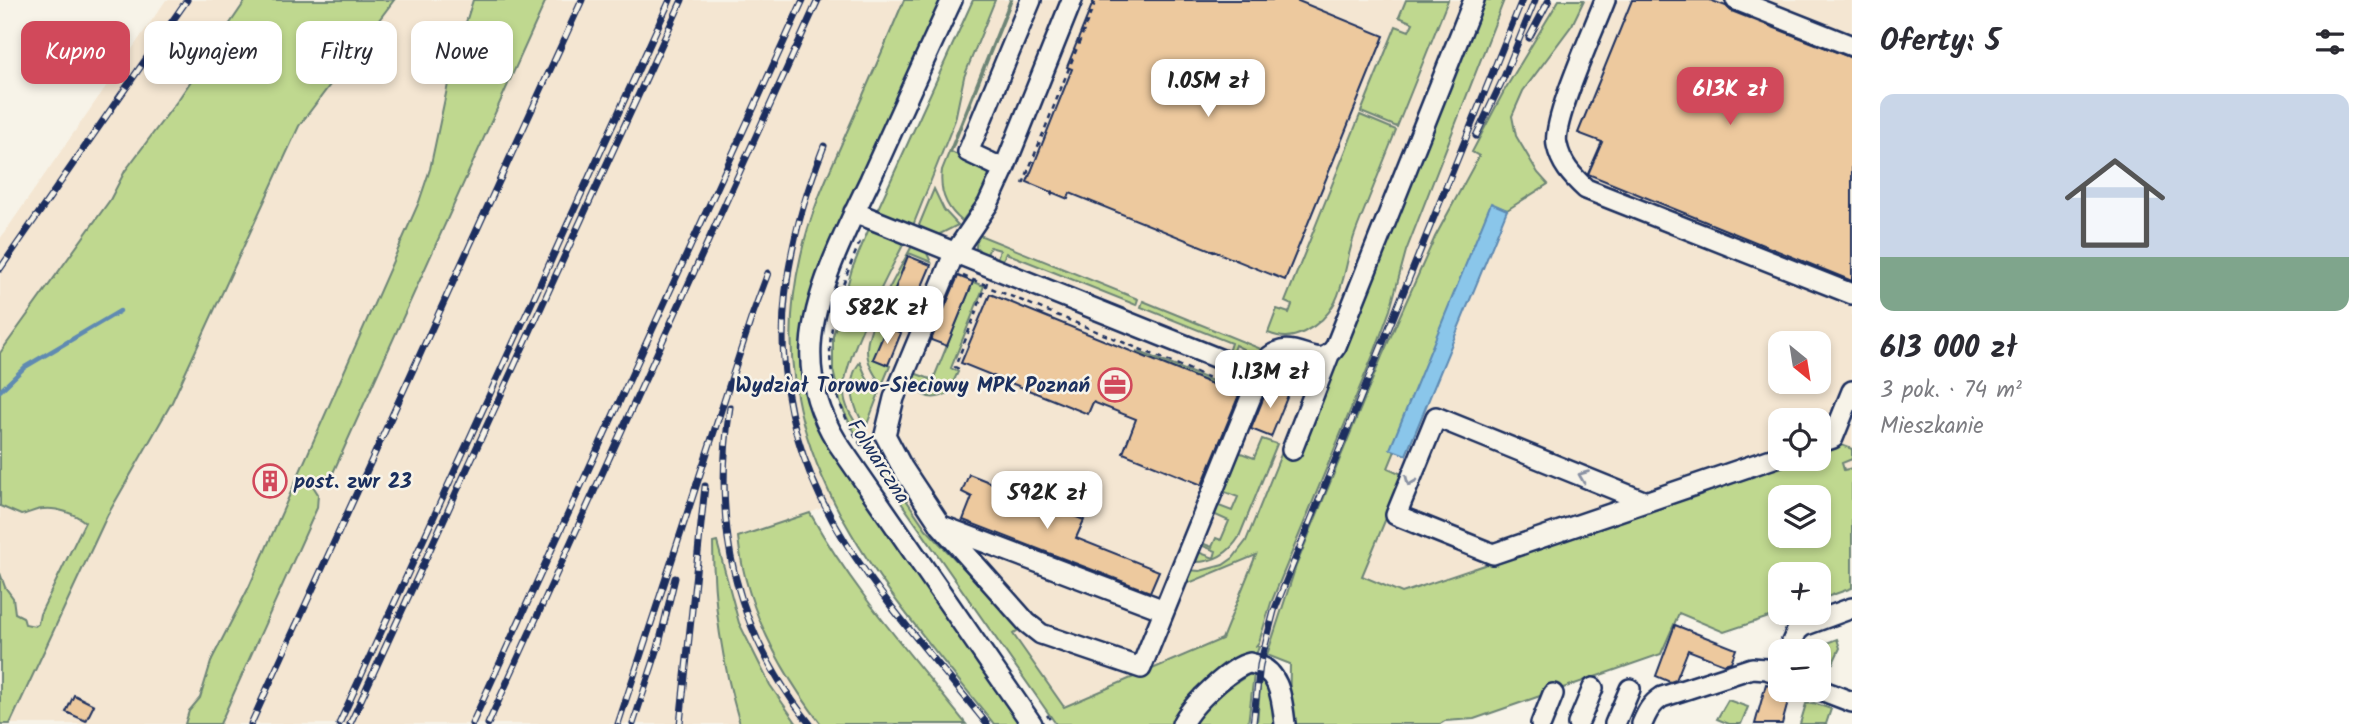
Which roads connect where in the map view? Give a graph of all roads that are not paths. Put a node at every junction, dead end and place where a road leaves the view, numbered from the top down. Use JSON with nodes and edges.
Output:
{"nodes":[{"id":1,"x":952,"y":0,"type":"edge"},
{"id":2,"x":1031,"y":0,"type":"edge"},
{"id":3,"x":1072,"y":0,"type":"edge"},
{"id":4,"x":1474,"y":0,"type":"edge"},
{"id":5,"x":1605,"y":0,"type":"edge"},
{"id":6,"x":1735,"y":0,"type":"edge"},
{"id":7,"x":1852,"y":46,"type":"edge"},
{"id":8,"x":1004,"y":169,"type":"junction"},
{"id":9,"x":854,"y":212,"type":"junction"},
{"id":10,"x":955,"y":264,"type":"junction"},
{"id":11,"x":1852,"y":294,"type":"edge"},
{"id":12,"x":1329,"y":355,"type":"junction"},
{"id":13,"x":1259,"y":375,"type":"junction"},
{"id":14,"x":1852,"y":391,"type":"edge"},
{"id":15,"x":1831,"y":439,"type":"edge"},
{"id":16,"x":1292,"y":450,"type":"dead end"},
{"id":17,"x":1768,"y":460,"type":"edge"},
{"id":18,"x":1646,"y":502,"type":"junction"},
{"id":19,"x":941,"y":526,"type":"junction"},
{"id":20,"x":1852,"y":608,"type":"edge"},
{"id":21,"x":1164,"y":610,"type":"junction"},
{"id":22,"x":1793,"y":639,"type":"edge"},
{"id":23,"x":1768,"y":670,"type":"edge"},
{"id":24,"x":1593,"y":688,"type":"dead end"},
{"id":25,"x":1630,"y":689,"type":"dead end"},
{"id":26,"x":1553,"y":694,"type":"dead end"},
{"id":27,"x":1831,"y":694,"type":"edge"},
{"id":28,"x":1852,"y":702,"type":"edge"},
{"id":29,"x":1032,"y":724,"type":"edge"},
{"id":30,"x":1182,"y":724,"type":"edge"},
{"id":31,"x":1286,"y":724,"type":"edge"},
{"id":32,"x":1541,"y":724,"type":"edge"},
{"id":33,"x":1578,"y":724,"type":"edge"},
{"id":34,"x":1615,"y":724,"type":"edge"},
{"id":35,"x":1642,"y":724,"type":"edge"}],
"edges":[{"from":1,"to":9,"type":"street","name":"Folwarczna"},
{"from":2,"to":8,"type":"street"},
{"from":3,"to":8,"type":"street"},
{"from":4,"to":12,"type":"street"},
{"from":5,"to":11,"type":"street"},
{"from":6,"to":7,"type":"street"},
{"from":8,"to":10,"type":"street"},
{"from":9,"to":10,"type":"street"},
{"from":9,"to":29,"type":"street","name":"Folwarczna"},
{"from":10,"to":13,"type":"street"},
{"from":10,"to":19,"type":"street"},
{"from":12,"to":13,"type":"street"},
{"from":12,"to":16,"type":"street"},
{"from":13,"to":21,"type":"street"},
{"from":14,"to":15,"type":"street"},
{"from":17,"to":18,"type":"street"},
{"from":18,"to":18,"type":"street","one_way":true},
{"from":19,"to":21,"type":"street"},
{"from":19,"to":21,"type":"street"},
{"from":20,"to":22,"type":"street"},
{"from":23,"to":35,"type":"street"},
{"from":24,"to":33,"type":"street"},
{"from":25,"to":34,"type":"street"},
{"from":26,"to":32,"type":"street"},
{"from":27,"to":28,"type":"street"},
{"from":30,"to":31,"type":"street"}]}
